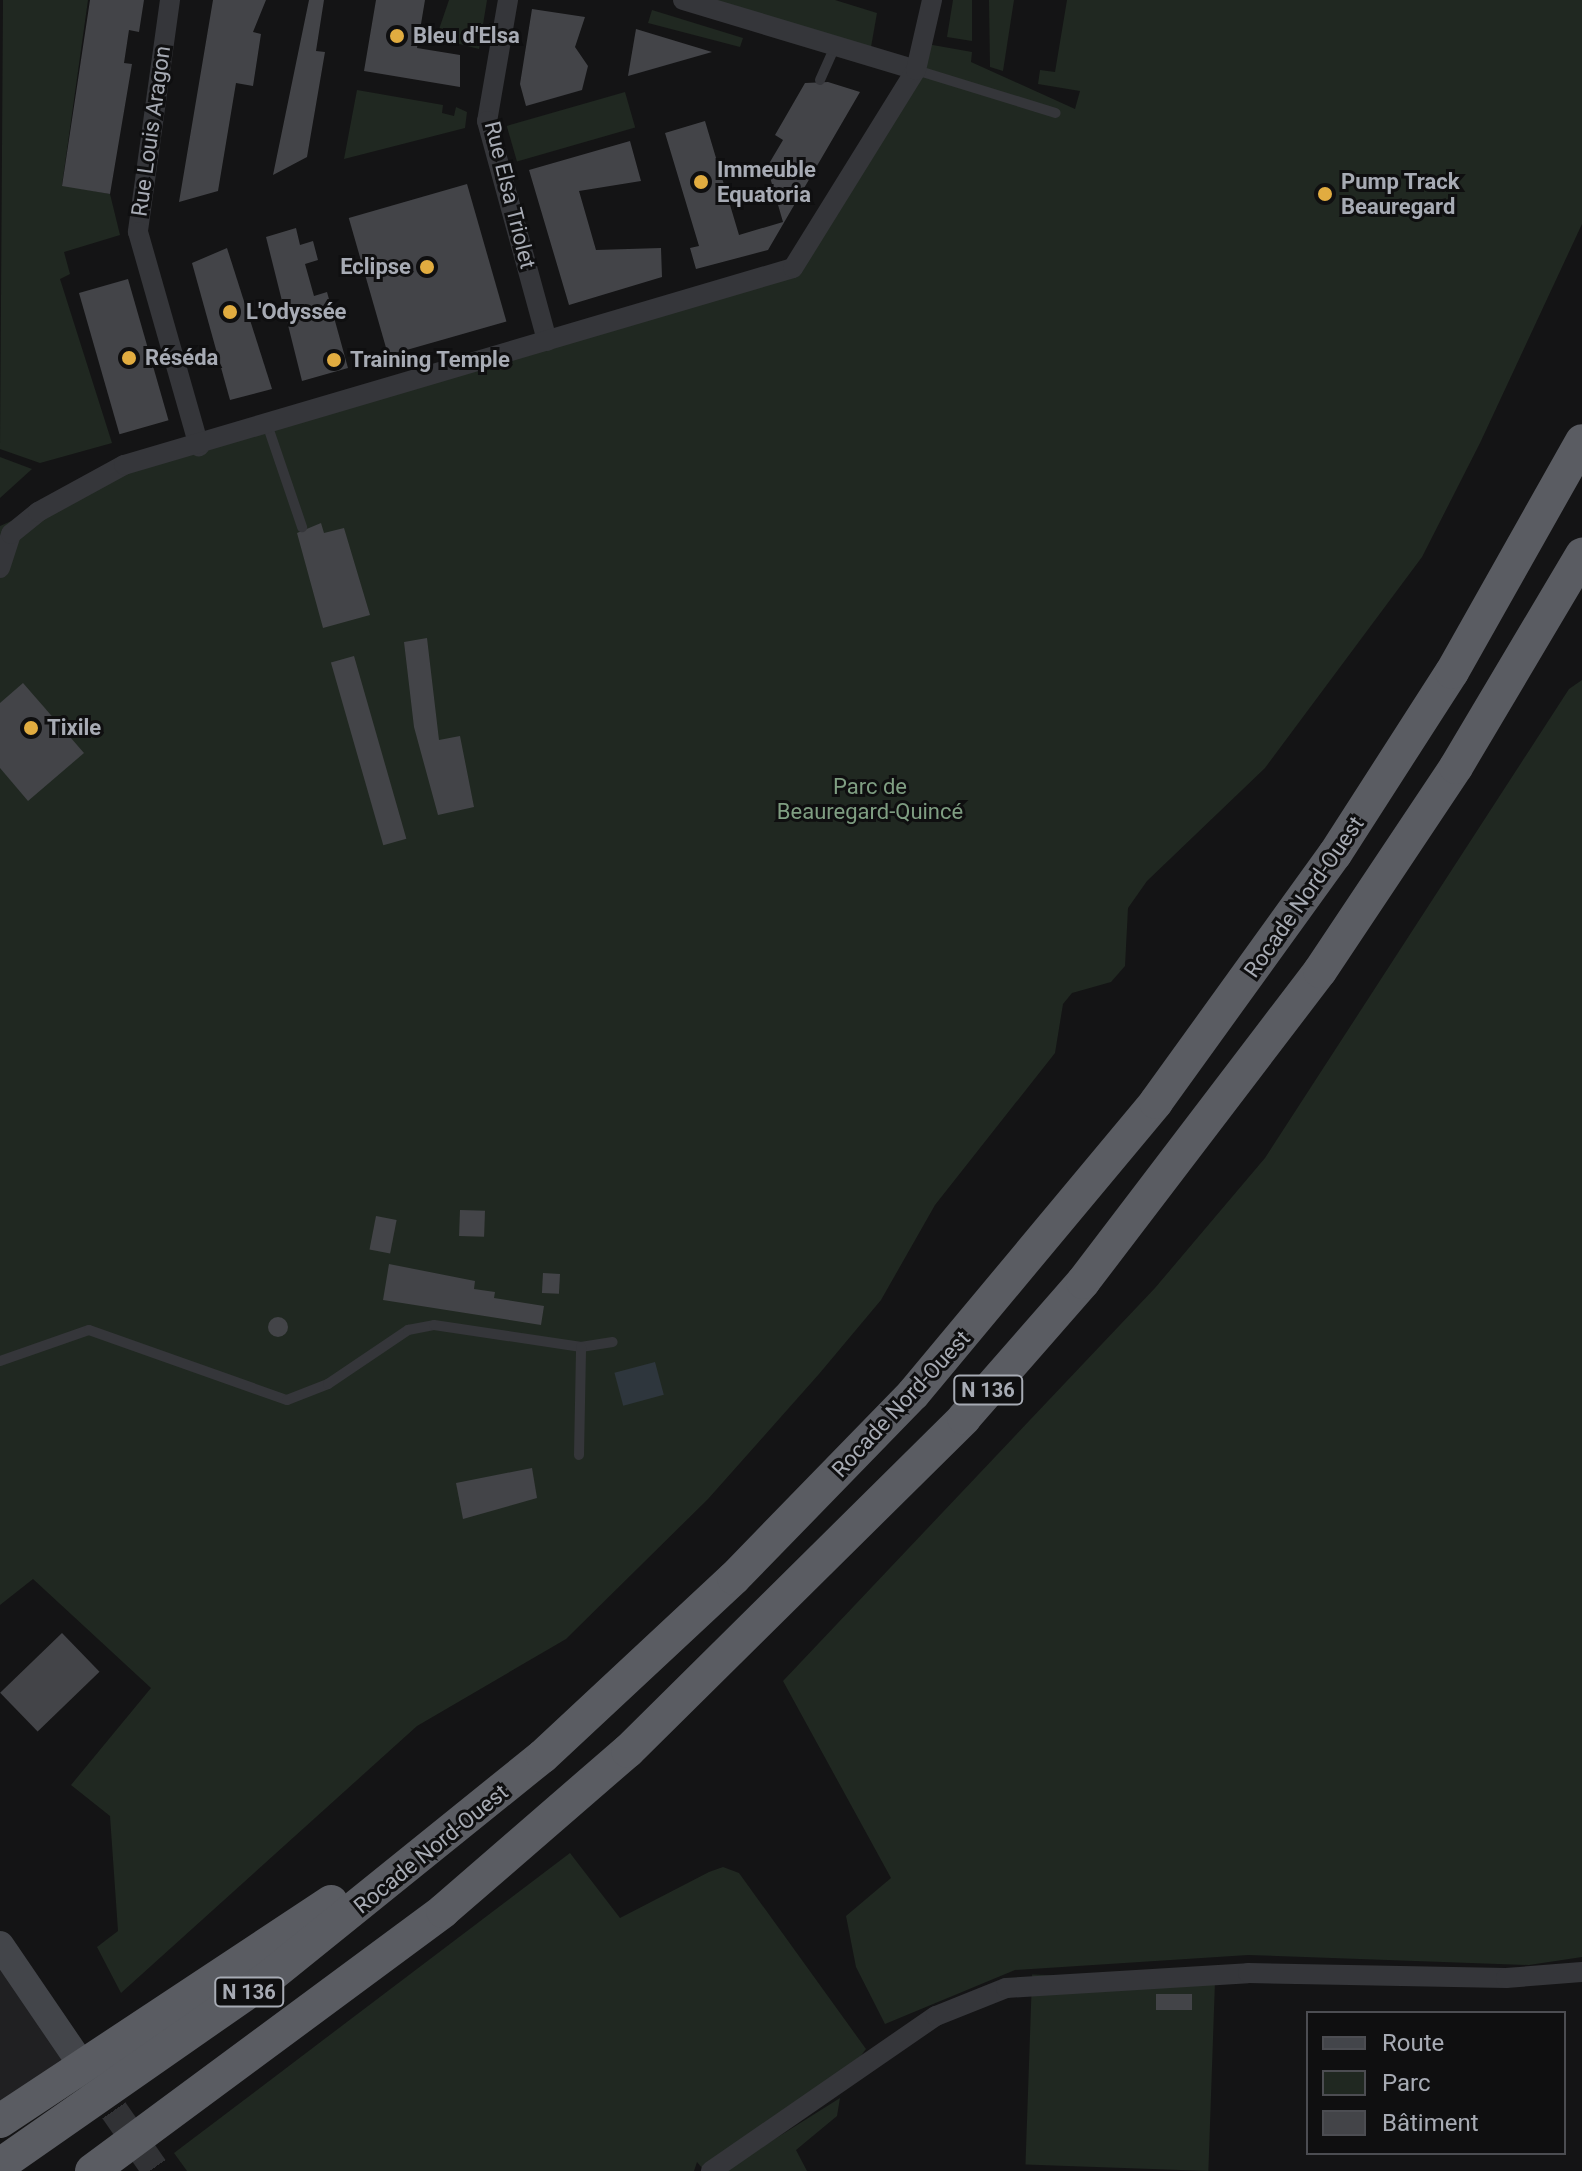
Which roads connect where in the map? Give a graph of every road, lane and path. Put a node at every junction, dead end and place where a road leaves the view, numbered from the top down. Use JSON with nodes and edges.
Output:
{"nodes":[{"id":1,"x":170,"y":0,"type":"edge"},
{"id":2,"x":508,"y":0,"type":"edge"},
{"id":3,"x":683,"y":0,"type":"edge"},
{"id":4,"x":932,"y":0,"type":"edge"},
{"id":5,"x":835,"y":46,"type":"junction"},
{"id":6,"x":916,"y":70,"type":"junction"},
{"id":7,"x":820,"y":80,"type":"dead end"},
{"id":8,"x":1056,"y":113,"type":"dead end"},
{"id":9,"x":547,"y":341,"type":"junction"},
{"id":10,"x":268,"y":427,"type":"junction"},
{"id":11,"x":1582,"y":441,"type":"edge"},
{"id":12,"x":199,"y":446,"type":"junction"},
{"id":13,"x":302,"y":527,"type":"dead end"},
{"id":14,"x":1582,"y":555,"type":"edge"},
{"id":15,"x":0,"y":568,"type":"edge"},
{"id":16,"x":613,"y":1342,"type":"dead end"},
{"id":17,"x":581,"y":1347,"type":"junction"},
{"id":18,"x":0,"y":1361,"type":"edge"},
{"id":19,"x":579,"y":1455,"type":"dead end"},
{"id":20,"x":487,"y":1803,"type":"junction"},
{"id":21,"x":2,"y":1950,"type":"edge"},
{"id":22,"x":1582,"y":1972,"type":"edge"},
{"id":23,"x":73,"y":2052,"type":"tunnel mouth"},
{"id":24,"x":226,"y":2076,"type":"junction"},
{"id":25,"x":0,"y":2121,"type":"edge"},
{"id":26,"x":0,"y":2165,"type":"edge"},
{"id":27,"x":92,"y":2171,"type":"edge"},
{"id":28,"x":124,"y":2171,"type":"edge"},
{"id":29,"x":711,"y":2171,"type":"edge"}],
"edges":[{"from":1,"to":12,"type":"street","name":"Rue Louis Aragon"},
{"from":2,"to":9,"type":"street","name":"Rue Elsa Triolet"},
{"from":3,"to":5,"type":"street"},
{"from":4,"to":6,"type":"street"},
{"from":5,"to":6,"type":"street"},
{"from":5,"to":7,"type":"lane"},
{"from":6,"to":8,"type":"lane"},
{"from":6,"to":9,"type":"street"},
{"from":9,"to":10,"type":"street"},
{"from":10,"to":12,"type":"street"},
{"from":10,"to":13,"type":"lane"},
{"from":11,"to":20,"type":"highway","name":"Rocade Nord-Ouest","number":"N 136"},
{"from":12,"to":15,"type":"street"},
{"from":14,"to":24,"type":"highway","number":"N 136"},
{"from":16,"to":17,"type":"lane"},
{"from":17,"to":18,"type":"lane"},
{"from":17,"to":19,"type":"lane"},
{"from":20,"to":25,"type":"highway"},
{"from":20,"to":26,"type":"highway","name":"Rocade Nord-Ouest","number":"N 136"},
{"from":21,"to":23,"type":"main road"},
{"from":22,"to":29,"type":"street"},
{"from":24,"to":27,"type":"highway","number":"N 136"},
{"from":24,"to":28,"type":"highway"}]}
